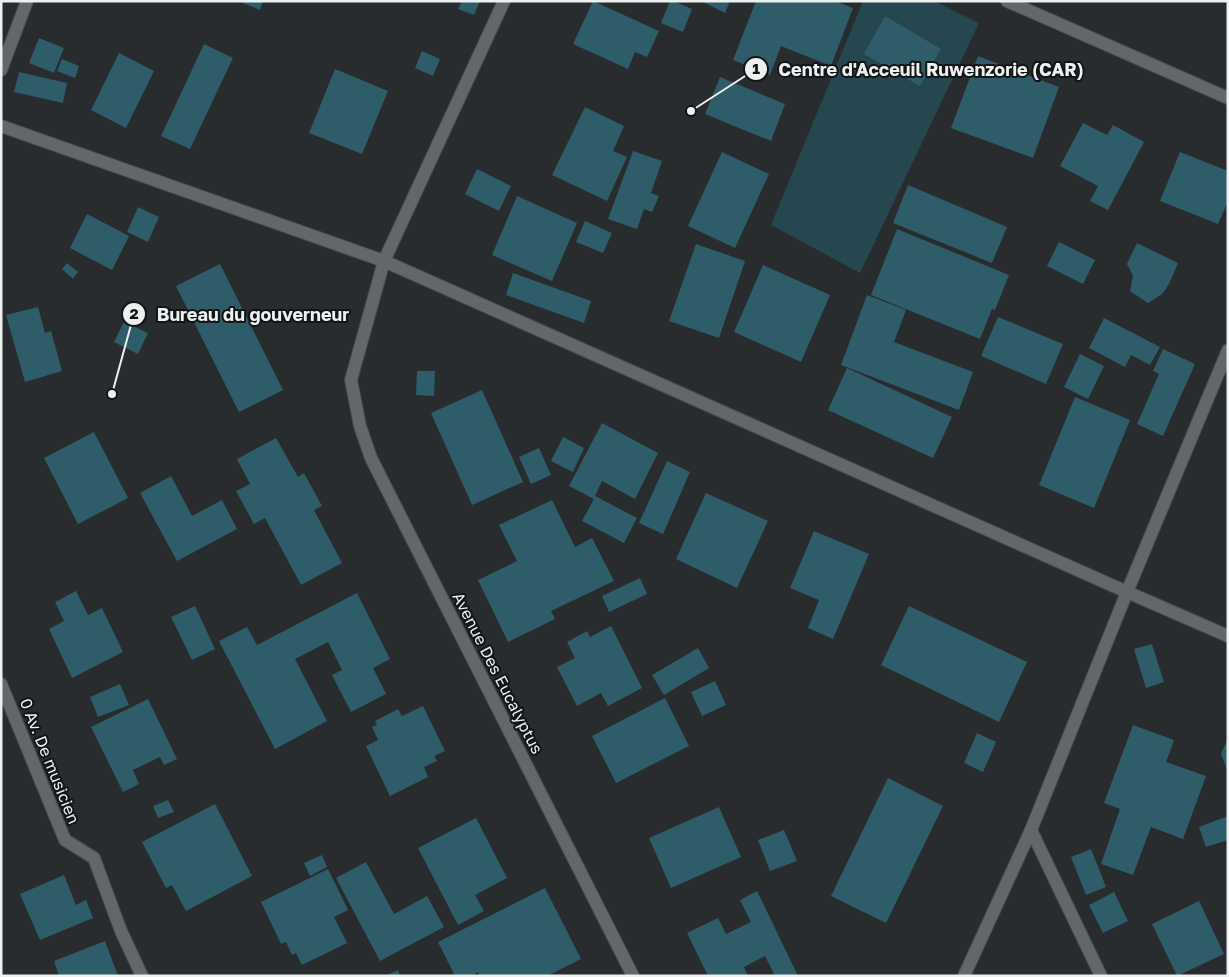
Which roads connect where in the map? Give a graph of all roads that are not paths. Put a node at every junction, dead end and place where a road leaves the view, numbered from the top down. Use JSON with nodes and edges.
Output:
{"nodes":[{"id":1,"x":27,"y":1,"type":"edge"},
{"id":2,"x":504,"y":1,"type":"edge"},
{"id":3,"x":1007,"y":1,"type":"edge"},
{"id":4,"x":1,"y":70,"type":"edge"},
{"id":5,"x":1228,"y":98,"type":"edge"},
{"id":6,"x":1,"y":126,"type":"edge"},
{"id":7,"x":384,"y":260,"type":"junction"},
{"id":8,"x":1228,"y":350,"type":"edge"},
{"id":9,"x":1127,"y":592,"type":"junction"},
{"id":10,"x":1228,"y":636,"type":"edge"},
{"id":11,"x":1,"y":684,"type":"edge"},
{"id":12,"x":1031,"y":830,"type":"junction"},
{"id":13,"x":142,"y":976,"type":"edge"},
{"id":14,"x":632,"y":976,"type":"edge"},
{"id":15,"x":964,"y":976,"type":"edge"},
{"id":16,"x":1101,"y":976,"type":"edge"}],
"edges":[{"from":1,"to":4,"type":"street"},
{"from":2,"to":7,"type":"street"},
{"from":3,"to":5,"type":"street"},
{"from":6,"to":7,"type":"street"},
{"from":7,"to":9,"type":"street"},
{"from":7,"to":14,"type":"street","name":"Avenue Des Eucalyptus"},
{"from":8,"to":9,"type":"street"},
{"from":9,"to":10,"type":"street"},
{"from":9,"to":12,"type":"street"},
{"from":11,"to":13,"type":"street","name":"0 Av. De musicien"},
{"from":12,"to":15,"type":"street"},
{"from":12,"to":16,"type":"street"}]}
